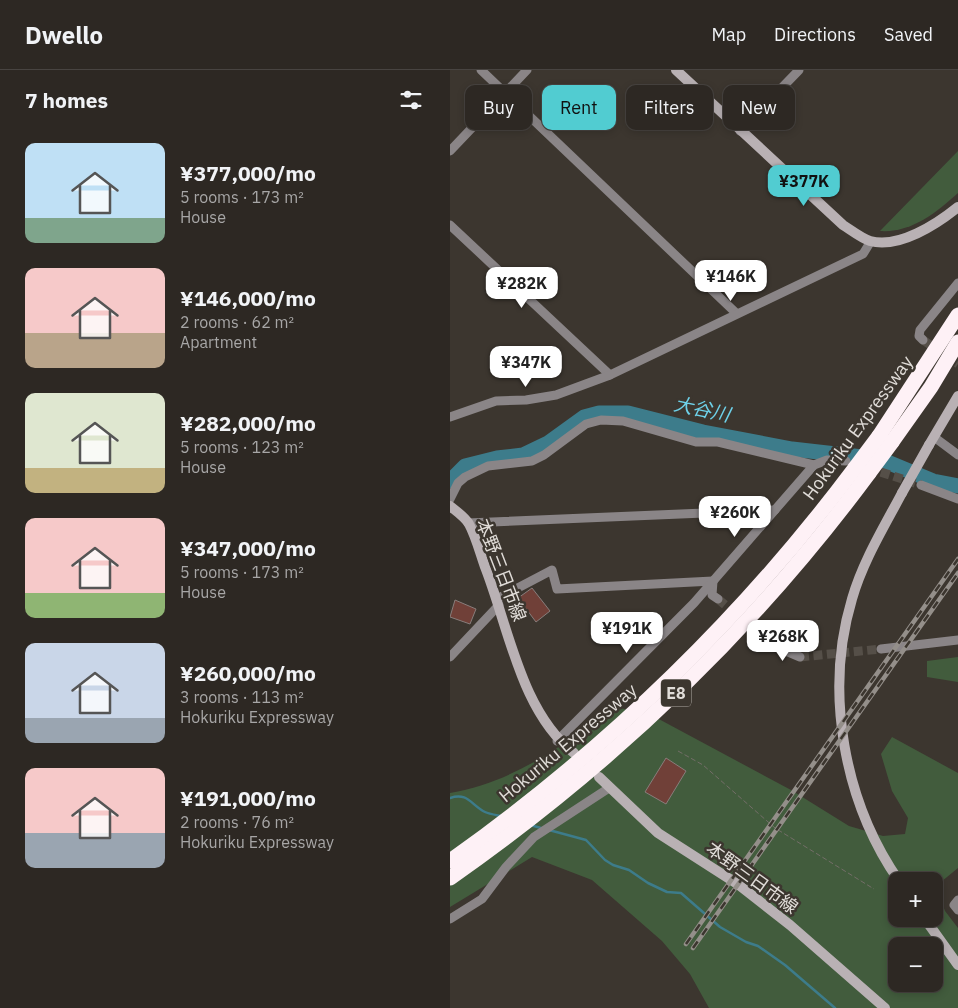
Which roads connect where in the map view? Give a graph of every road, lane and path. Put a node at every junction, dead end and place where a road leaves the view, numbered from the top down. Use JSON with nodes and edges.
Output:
{"nodes":[{"id":1,"x":481,"y":70,"type":"edge"},
{"id":2,"x":528,"y":70,"type":"edge"},
{"id":3,"x":676,"y":70,"type":"edge"},
{"id":4,"x":799,"y":70,"type":"edge"},
{"id":5,"x":497,"y":85,"type":"edge"},
{"id":6,"x":514,"y":85,"type":"edge"},
{"id":7,"x":532,"y":118,"type":"edge"},
{"id":8,"x":470,"y":130,"type":"edge"},
{"id":9,"x":740,"y":131,"type":"junction"},
{"id":10,"x":450,"y":151,"type":"edge"},
{"id":11,"x":958,"y":207,"type":"edge"},
{"id":12,"x":450,"y":225,"type":"edge"},
{"id":13,"x":871,"y":241,"type":"junction"},
{"id":14,"x":958,"y":283,"type":"edge"},
{"id":15,"x":736,"y":312,"type":"junction"},
{"id":16,"x":958,"y":314,"type":"edge"},
{"id":17,"x":923,"y":340,"type":"dead end"},
{"id":18,"x":958,"y":342,"type":"edge"},
{"id":19,"x":610,"y":375,"type":"junction"},
{"id":20,"x":958,"y":396,"type":"edge"},
{"id":21,"x":452,"y":414,"type":"edge"},
{"id":22,"x":886,"y":439,"type":"junction"},
{"id":23,"x":932,"y":441,"type":"junction"},
{"id":24,"x":958,"y":455,"type":"edge"},
{"id":25,"x":814,"y":465,"type":"junction"},
{"id":26,"x":857,"y":467,"type":"junction"},
{"id":27,"x":921,"y":485,"type":"tunnel mouth"},
{"id":28,"x":450,"y":499,"type":"edge"},
{"id":29,"x":958,"y":499,"type":"edge"},
{"id":30,"x":450,"y":506,"type":"edge"},
{"id":31,"x":775,"y":510,"type":"junction"},
{"id":32,"x":468,"y":523,"type":"junction"},
{"id":33,"x":713,"y":581,"type":"junction"},
{"id":34,"x":718,"y":599,"type":"tunnel mouth"},
{"id":35,"x":498,"y":602,"type":"junction"},
{"id":36,"x":958,"y":640,"type":"edge"},
{"id":37,"x":774,"y":646,"type":"tunnel mouth"},
{"id":38,"x":881,"y":649,"type":"tunnel mouth"},
{"id":39,"x":450,"y":657,"type":"edge"},
{"id":40,"x":800,"y":657,"type":"tunnel mouth"},
{"id":41,"x":558,"y":741,"type":"junction"},
{"id":42,"x":678,"y":751,"type":"dead end"},
{"id":43,"x":574,"y":753,"type":"dead end"},
{"id":44,"x":598,"y":777,"type":"dead end"},
{"id":45,"x":609,"y":788,"type":"junction"},
{"id":46,"x":450,"y":861,"type":"edge"},
{"id":47,"x":894,"y":872,"type":"edge"},
{"id":48,"x":450,"y":878,"type":"edge"},
{"id":49,"x":874,"y":889,"type":"dead end"},
{"id":50,"x":958,"y":900,"type":"edge"},
{"id":51,"x":958,"y":910,"type":"edge"},
{"id":52,"x":450,"y":919,"type":"edge"},
{"id":53,"x":931,"y":927,"type":"edge"},
{"id":54,"x":958,"y":965,"type":"edge"},
{"id":55,"x":882,"y":1007,"type":"edge"}],
"edges":[{"from":1,"to":5,"type":"street"},
{"from":2,"to":6,"type":"street"},
{"from":3,"to":9,"type":"street"},
{"from":4,"to":9,"type":"street"},
{"from":7,"to":15,"type":"street"},
{"from":8,"to":10,"type":"street"},
{"from":9,"to":13,"type":"street"},
{"from":11,"to":13,"type":"street"},
{"from":12,"to":19,"type":"street"},
{"from":13,"to":15,"type":"street"},
{"from":14,"to":17,"type":"street"},
{"from":15,"to":19,"type":"street"},
{"from":16,"to":22,"type":"highway","name":"Hokuriku Expressway","number":"E8"},
{"from":18,"to":22,"type":"highway","name":"Hokuriku Expressway","number":"E8"},
{"from":19,"to":21,"type":"street"},
{"from":20,"to":23,"type":"street"},
{"from":22,"to":26,"type":"highway","name":"Hokuriku Expressway","number":"E8","bridge":true},
{"from":23,"to":24,"type":"street"},
{"from":23,"to":47,"type":"street","bridge":true},
{"from":25,"to":26,"type":"street"},
{"from":25,"to":28,"type":"street"},
{"from":25,"to":31,"type":"street"},
{"from":26,"to":46,"type":"highway","name":"Hokuriku Expressway","number":"E8"},
{"from":26,"to":48,"type":"highway","name":"Hokuriku Expressway","number":"E8"},
{"from":27,"to":29,"type":"street"},
{"from":30,"to":32,"type":"street","name":"本野三日市線"},
{"from":31,"to":32,"type":"street"},
{"from":31,"to":33,"type":"street"},
{"from":32,"to":35,"type":"street","name":"本野三日市線"},
{"from":33,"to":34,"type":"street"},
{"from":33,"to":35,"type":"street"},
{"from":33,"to":41,"type":"street"},
{"from":35,"to":39,"type":"street"},
{"from":35,"to":41,"type":"street","name":"本野三日市線"},
{"from":36,"to":38,"type":"street"},
{"from":37,"to":40,"type":"street"},
{"from":41,"to":43,"type":"street","name":"本野三日市線"},
{"from":42,"to":49,"type":"path"},
{"from":44,"to":45,"type":"street","name":"本野三日市線"},
{"from":45,"to":52,"type":"street"},
{"from":45,"to":55,"type":"street","name":"本野三日市線"},
{"from":50,"to":51,"type":"street"},
{"from":53,"to":54,"type":"street"}]}
